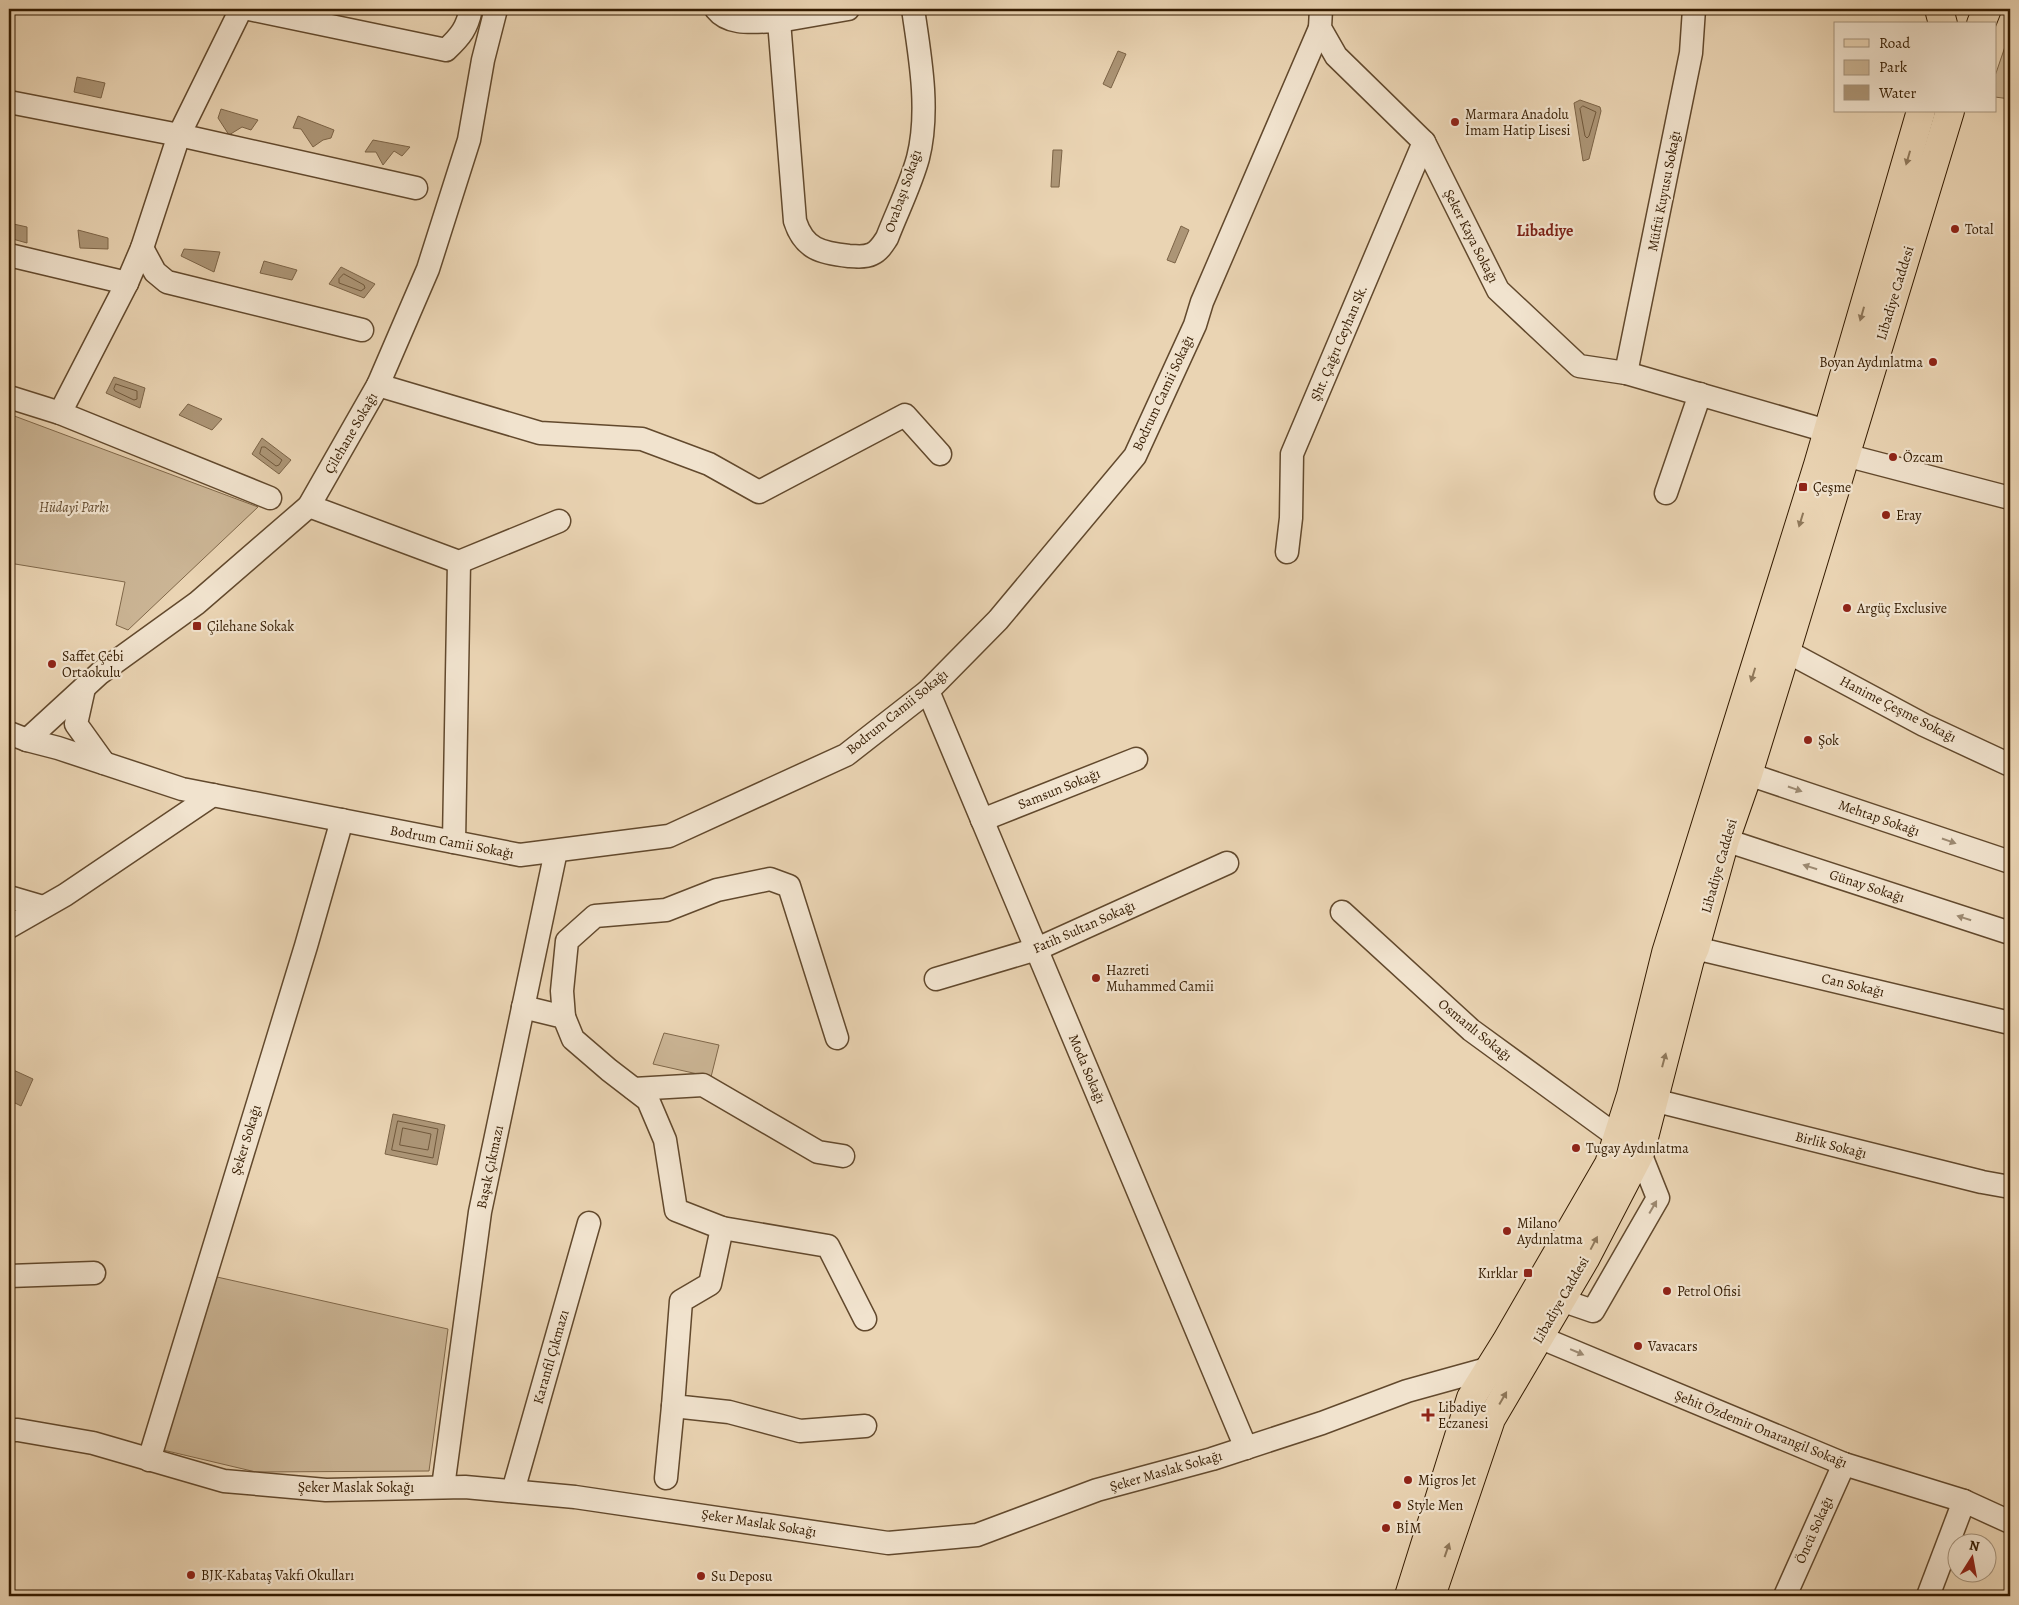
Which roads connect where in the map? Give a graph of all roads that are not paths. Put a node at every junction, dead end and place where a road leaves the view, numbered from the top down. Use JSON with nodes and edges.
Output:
{"nodes":[{"id":1,"x":241,"y":9,"type":"edge"},
{"id":2,"x":249,"y":9,"type":"edge"},
{"id":3,"x":471,"y":9,"type":"edge"},
{"id":4,"x":496,"y":9,"type":"edge"},
{"id":5,"x":716,"y":9,"type":"edge"},
{"id":6,"x":848,"y":9,"type":"edge"},
{"id":7,"x":913,"y":9,"type":"edge"},
{"id":8,"x":1694,"y":9,"type":"edge"},
{"id":9,"x":1939,"y":9,"type":"edge"},
{"id":10,"x":1987,"y":9,"type":"edge"},
{"id":11,"x":1321,"y":18,"type":"edge"},
{"id":12,"x":779,"y":21,"type":"junction"},
{"id":13,"x":1942,"y":22,"type":"edge"},
{"id":14,"x":1982,"y":22,"type":"edge"},
{"id":15,"x":9,"y":102,"type":"edge"},
{"id":16,"x":1921,"y":112,"type":"edge"},
{"id":17,"x":1950,"y":112,"type":"edge"},
{"id":18,"x":179,"y":135,"type":"junction"},
{"id":19,"x":1424,"y":142,"type":"junction"},
{"id":20,"x":416,"y":188,"type":"dead end"},
{"id":21,"x":142,"y":248,"type":"junction"},
{"id":22,"x":9,"y":255,"type":"edge"},
{"id":23,"x":127,"y":283,"type":"junction"},
{"id":24,"x":362,"y":330,"type":"dead end"},
{"id":25,"x":1626,"y":373,"type":"junction"},
{"id":26,"x":378,"y":385,"type":"junction"},
{"id":27,"x":1700,"y":394,"type":"junction"},
{"id":28,"x":9,"y":397,"type":"edge"},
{"id":29,"x":60,"y":414,"type":"junction"},
{"id":30,"x":1827,"y":431,"type":"junction"},
{"id":31,"x":940,"y":454,"type":"dead end"},
{"id":32,"x":1845,"y":455,"type":"junction"},
{"id":33,"x":1666,"y":494,"type":"dead end"},
{"id":34,"x":270,"y":498,"type":"dead end"},
{"id":35,"x":2010,"y":498,"type":"edge"},
{"id":36,"x":310,"y":506,"type":"junction"},
{"id":37,"x":559,"y":521,"type":"dead end"},
{"id":38,"x":1287,"y":552,"type":"dead end"},
{"id":39,"x":459,"y":562,"type":"junction"},
{"id":40,"x":1786,"y":651,"type":"junction"},
{"id":41,"x":84,"y":688,"type":"junction"},
{"id":42,"x":928,"y":691,"type":"junction"},
{"id":43,"x":18,"y":737,"type":"edge"},
{"id":44,"x":1136,"y":759,"type":"dead end"},
{"id":45,"x":104,"y":763,"type":"junction"},
{"id":46,"x":2010,"y":766,"type":"edge"},
{"id":47,"x":1748,"y":774,"type":"junction"},
{"id":48,"x":213,"y":795,"type":"junction"},
{"id":49,"x":342,"y":820,"type":"junction"},
{"id":50,"x":982,"y":820,"type":"junction"},
{"id":51,"x":1725,"y":840,"type":"junction"},
{"id":52,"x":454,"y":842,"type":"junction"},
{"id":53,"x":556,"y":851,"type":"junction"},
{"id":54,"x":2010,"y":862,"type":"edge"},
{"id":55,"x":1228,"y":863,"type":"dead end"},
{"id":56,"x":9,"y":897,"type":"edge"},
{"id":57,"x":42,"y":907,"type":"junction"},
{"id":58,"x":1342,"y":912,"type":"dead end"},
{"id":59,"x":9,"y":927,"type":"edge"},
{"id":60,"x":2010,"y":933,"type":"edge"},
{"id":61,"x":1695,"y":948,"type":"junction"},
{"id":62,"x":1037,"y":949,"type":"junction"},
{"id":63,"x":936,"y":979,"type":"dead end"},
{"id":64,"x":523,"y":1007,"type":"junction"},
{"id":65,"x":564,"y":1017,"type":"junction"},
{"id":66,"x":2010,"y":1023,"type":"edge"},
{"id":67,"x":837,"y":1038,"type":"dead end"},
{"id":68,"x":634,"y":1089,"type":"junction"},
{"id":69,"x":1653,"y":1100,"type":"junction"},
{"id":70,"x":1618,"y":1137,"type":"junction"},
{"id":71,"x":1640,"y":1153,"type":"junction"},
{"id":72,"x":844,"y":1156,"type":"dead end"},
{"id":73,"x":2010,"y":1187,"type":"edge"},
{"id":74,"x":589,"y":1223,"type":"dead end"},
{"id":75,"x":722,"y":1228,"type":"junction"},
{"id":76,"x":94,"y":1273,"type":"dead end"},
{"id":77,"x":9,"y":1276,"type":"edge"},
{"id":78,"x":1561,"y":1300,"type":"junction"},
{"id":79,"x":865,"y":1319,"type":"dead end"},
{"id":80,"x":1530,"y":1328,"type":"junction"},
{"id":81,"x":1490,"y":1368,"type":"junction"},
{"id":82,"x":673,"y":1406,"type":"junction"},
{"id":83,"x":865,"y":1426,"type":"dead end"},
{"id":84,"x":9,"y":1430,"type":"edge"},
{"id":85,"x":1246,"y":1448,"type":"junction"},
{"id":86,"x":149,"y":1460,"type":"junction"},
{"id":87,"x":1844,"y":1464,"type":"junction"},
{"id":88,"x":666,"y":1478,"type":"dead end"},
{"id":89,"x":443,"y":1487,"type":"junction"},
{"id":90,"x":513,"y":1491,"type":"junction"},
{"id":91,"x":1964,"y":1501,"type":"junction"},
{"id":92,"x":2010,"y":1522,"type":"edge"},
{"id":93,"x":1409,"y":1596,"type":"edge"},
{"id":94,"x":1430,"y":1596,"type":"edge"},
{"id":95,"x":1785,"y":1596,"type":"edge"},
{"id":96,"x":1928,"y":1596,"type":"edge"}],
"edges":[{"from":1,"to":18,"type":"street"},
{"from":2,"to":3,"type":"street"},
{"from":4,"to":26,"type":"street","name":"Çilehane Sokağı"},
{"from":5,"to":12,"type":"street"},
{"from":6,"to":12,"type":"street"},
{"from":7,"to":12,"type":"street","name":"Ovabaşı Sokağı"},
{"from":8,"to":25,"type":"street","name":"Müftü Kuyusu Sokağı"},
{"from":9,"to":13,"type":"main road"},
{"from":10,"to":14,"type":"main road"},
{"from":11,"to":19,"type":"street","name":"Şeker Kaya Sokağı"},
{"from":11,"to":42,"type":"street","name":"Bodrum Camii Sokağı"},
{"from":15,"to":18,"type":"street"},
{"from":16,"to":30,"type":"main road","name":"Libadiye Caddesi","one_way":true},
{"from":17,"to":32,"type":"main road","name":"Libadiye Caddesi"},
{"from":18,"to":20,"type":"street"},
{"from":18,"to":21,"type":"street"},
{"from":19,"to":25,"type":"street","name":"Şeker Kaya Sokağı"},
{"from":19,"to":38,"type":"street","name":"Şht. Çağrı Ceyhan Sk."},
{"from":21,"to":23,"type":"street"},
{"from":21,"to":24,"type":"street"},
{"from":22,"to":23,"type":"street"},
{"from":23,"to":29,"type":"street"},
{"from":25,"to":27,"type":"street","name":"Şeker Kaya Sokağı"},
{"from":26,"to":31,"type":"street"},
{"from":26,"to":36,"type":"street","name":"Çilehane Sokağı"},
{"from":27,"to":30,"type":"street","name":"Şeker Kaya Sokağı"},
{"from":27,"to":33,"type":"street"},
{"from":28,"to":29,"type":"street"},
{"from":29,"to":34,"type":"street"},
{"from":30,"to":70,"type":"main road","name":"Libadiye Caddesi","one_way":true},
{"from":32,"to":35,"type":"street"},
{"from":32,"to":40,"type":"main road","name":"Libadiye Caddesi"},
{"from":36,"to":39,"type":"street"},
{"from":36,"to":41,"type":"street","name":"Çilehane Sokağı"},
{"from":37,"to":39,"type":"street"},
{"from":39,"to":52,"type":"street"},
{"from":40,"to":46,"type":"street","name":"Hanime Çeşme Sokağı"},
{"from":40,"to":47,"type":"main road","name":"Libadiye Caddesi"},
{"from":41,"to":43,"type":"street","name":"Çilehane Sokağı"},
{"from":41,"to":45,"type":"street"},
{"from":42,"to":50,"type":"street","name":"Moda Sokağı"},
{"from":42,"to":53,"type":"street","name":"Bodrum Camii Sokağı"},
{"from":43,"to":45,"type":"street","name":"Bodrum Camii Sokağı"},
{"from":44,"to":50,"type":"street","name":"Samsun Sokağı"},
{"from":45,"to":48,"type":"street","name":"Bodrum Camii Sokağı"},
{"from":47,"to":51,"type":"main road","name":"Libadiye Caddesi"},
{"from":47,"to":54,"type":"street","name":"Mehtap Sokağı","one_way":true},
{"from":48,"to":49,"type":"street","name":"Bodrum Camii Sokağı"},
{"from":48,"to":57,"type":"street"},
{"from":49,"to":52,"type":"street","name":"Bodrum Camii Sokağı"},
{"from":49,"to":86,"type":"street","name":"Şeker Sokağı"},
{"from":50,"to":62,"type":"street","name":"Moda Sokağı"},
{"from":60,"to":51,"type":"street","name":"Günay Sokağı","one_way":true},
{"from":51,"to":61,"type":"main road","name":"Libadiye Caddesi"},
{"from":52,"to":53,"type":"street","name":"Bodrum Camii Sokağı"},
{"from":53,"to":64,"type":"street","name":"Başak Çıkmazı"},
{"from":55,"to":62,"type":"street","name":"Fatih Sultan Sokağı"},
{"from":56,"to":57,"type":"street"},
{"from":57,"to":59,"type":"street"},
{"from":58,"to":70,"type":"street","name":"Osmanlı Sokağı"},
{"from":61,"to":66,"type":"street","name":"Can Sokağı"},
{"from":69,"to":61,"type":"main road","name":"Libadiye Caddesi","one_way":true},
{"from":62,"to":63,"type":"street","name":"Fatih Sultan Sokağı"},
{"from":62,"to":85,"type":"street","name":"Moda Sokağı"},
{"from":64,"to":65,"type":"street"},
{"from":64,"to":89,"type":"street","name":"Başak Çıkmazı"},
{"from":65,"to":67,"type":"street"},
{"from":65,"to":68,"type":"street"},
{"from":68,"to":72,"type":"street"},
{"from":68,"to":75,"type":"street"},
{"from":69,"to":71,"type":"main road","name":"Libadiye Caddesi"},
{"from":69,"to":73,"type":"street","name":"Birlik Sokağı"},
{"from":70,"to":80,"type":"main road","name":"Libadiye Caddesi"},
{"from":78,"to":71,"type":"main road","name":"Libadiye Caddesi","one_way":true},
{"from":78,"to":71,"type":"street","one_way":true},
{"from":74,"to":90,"type":"street","name":"Karanfil Çıkmazı"},
{"from":75,"to":79,"type":"street"},
{"from":75,"to":82,"type":"street"},
{"from":76,"to":77,"type":"street"},
{"from":78,"to":80,"type":"main road","name":"Libadiye Caddesi"},
{"from":80,"to":81,"type":"main road","name":"Libadiye Caddesi"},
{"from":80,"to":87,"type":"street","name":"Şehit Özdemir Onarangil Sokağı","one_way":true},
{"from":94,"to":80,"type":"main road","name":"Libadiye Caddesi","one_way":true},
{"from":81,"to":85,"type":"street","name":"Şeker Maslak Sokağı"},
{"from":81,"to":93,"type":"main road","name":"Libadiye Caddesi"},
{"from":82,"to":83,"type":"street"},
{"from":82,"to":88,"type":"street"},
{"from":84,"to":86,"type":"street","name":"Şeker Maslak Sokağı"},
{"from":85,"to":90,"type":"street","name":"Şeker Maslak Sokağı"},
{"from":86,"to":89,"type":"street","name":"Şeker Maslak Sokağı"},
{"from":87,"to":91,"type":"street","name":"Şehit Özdemir Onarangil Sokağı"},
{"from":87,"to":95,"type":"street","name":"Öncü Sokağı"},
{"from":89,"to":90,"type":"street","name":"Şeker Maslak Sokağı"},
{"from":91,"to":92,"type":"street","name":"Şehit Özdemir Onarangil Sokağı"},
{"from":91,"to":96,"type":"street"}]}
